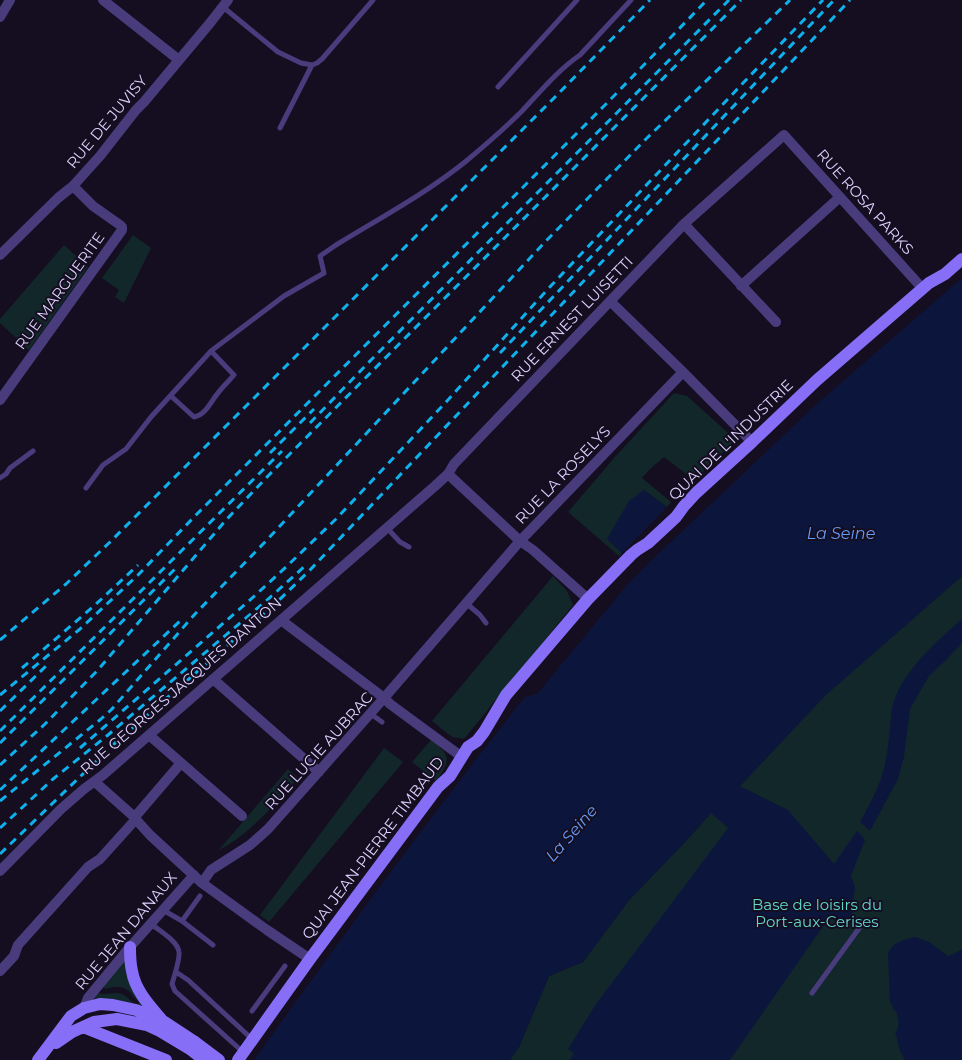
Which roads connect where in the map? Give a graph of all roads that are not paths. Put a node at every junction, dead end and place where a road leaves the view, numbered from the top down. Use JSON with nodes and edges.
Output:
{"nodes":[{"id":1,"x":10,"y":0,"type":"edge"},
{"id":2,"x":103,"y":0,"type":"edge"},
{"id":3,"x":372,"y":0,"type":"edge"},
{"id":4,"x":577,"y":0,"type":"edge"},
{"id":5,"x":631,"y":0,"type":"edge"},
{"id":6,"x":225,"y":4,"type":"edge"},
{"id":7,"x":0,"y":17,"type":"edge"},
{"id":8,"x":179,"y":60,"type":"junction"},
{"id":9,"x":312,"y":65,"type":"junction"},
{"id":10,"x":498,"y":87,"type":"dead end"},
{"id":11,"x":280,"y":128,"type":"dead end"},
{"id":12,"x":784,"y":136,"type":"joint"},
{"id":13,"x":73,"y":186,"type":"junction"},
{"id":14,"x":840,"y":197,"type":"junction"},
{"id":15,"x":684,"y":224,"type":"junction"},
{"id":16,"x":0,"y":255,"type":"edge"},
{"id":17,"x":962,"y":259,"type":"edge"},
{"id":18,"x":741,"y":286,"type":"junction"},
{"id":19,"x":923,"y":288,"type":"junction"},
{"id":20,"x":610,"y":301,"type":"junction"},
{"id":21,"x":776,"y":322,"type":"dead end"},
{"id":22,"x":211,"y":351,"type":"junction"},
{"id":23,"x":683,"y":372,"type":"junction"},
{"id":24,"x":170,"y":396,"type":"junction"},
{"id":25,"x":0,"y":400,"type":"edge"},
{"id":26,"x":752,"y":442,"type":"junction"},
{"id":27,"x":33,"y":451,"type":"dead end"},
{"id":28,"x":448,"y":474,"type":"junction"},
{"id":29,"x":0,"y":478,"type":"edge"},
{"id":30,"x":86,"y":488,"type":"dead end"},
{"id":31,"x":387,"y":528,"type":"junction"},
{"id":32,"x":520,"y":542,"type":"junction"},
{"id":33,"x":408,"y":547,"type":"dead end"},
{"id":34,"x":588,"y":598,"type":"junction"},
{"id":35,"x":467,"y":602,"type":"junction"},
{"id":36,"x":281,"y":620,"type":"junction"},
{"id":37,"x":486,"y":623,"type":"dead end"},
{"id":38,"x":537,"y":659,"type":"joint"},
{"id":39,"x":213,"y":679,"type":"junction"},
{"id":40,"x":384,"y":698,"type":"junction"},
{"id":41,"x":370,"y":713,"type":"junction"},
{"id":42,"x":382,"y":722,"type":"dead end"},
{"id":43,"x":149,"y":734,"type":"junction"},
{"id":44,"x":462,"y":757,"type":"junction"},
{"id":45,"x":181,"y":764,"type":"junction"},
{"id":46,"x":319,"y":772,"type":"junction"},
{"id":47,"x":95,"y":782,"type":"junction"},
{"id":48,"x":242,"y":816,"type":"dead end"},
{"id":49,"x":135,"y":818,"type":"junction"},
{"id":50,"x":0,"y":871,"type":"edge"},
{"id":51,"x":194,"y":875,"type":"junction"},
{"id":52,"x":202,"y":883,"type":"junction"},
{"id":53,"x":200,"y":896,"type":"dead end"},
{"id":54,"x":164,"y":910,"type":"junction"},
{"id":55,"x":182,"y":921,"type":"junction"},
{"id":56,"x":150,"y":923,"type":"junction"},
{"id":57,"x":860,"y":927,"type":"dead end"},
{"id":58,"x":213,"y":945,"type":"dead end"},
{"id":59,"x":130,"y":947,"type":"junction"},
{"id":60,"x":310,"y":959,"type":"junction"},
{"id":61,"x":285,"y":966,"type":"dead end"},
{"id":62,"x":0,"y":971,"type":"edge"},
{"id":63,"x":176,"y":972,"type":"junction"},
{"id":64,"x":812,"y":993,"type":"dead end"},
{"id":65,"x":84,"y":1008,"type":"junction"},
{"id":66,"x":252,"y":1011,"type":"dead end"},
{"id":67,"x":163,"y":1021,"type":"junction"},
{"id":68,"x":78,"y":1029,"type":"junction"},
{"id":69,"x":253,"y":1039,"type":"junction"},
{"id":70,"x":192,"y":1046,"type":"junction"},
{"id":71,"x":42,"y":1055,"type":"edge"},
{"id":72,"x":241,"y":1056,"type":"edge"},
{"id":73,"x":211,"y":1058,"type":"edge"},
{"id":74,"x":166,"y":1060,"type":"edge"}],
"edges":[{"from":1,"to":7,"type":"street"},
{"from":2,"to":8,"type":"street"},
{"from":3,"to":9,"type":"lane"},
{"from":4,"to":10,"type":"lane"},
{"from":5,"to":22,"type":"lane"},
{"from":6,"to":8,"type":"street","name":"RUE DE JUVISY"},
{"from":6,"to":9,"type":"lane"},
{"from":8,"to":13,"type":"street","name":"RUE DE JUVISY"},
{"from":9,"to":11,"type":"lane"},
{"from":12,"to":14,"type":"street","name":"RUE ROSA PARKS"},
{"from":12,"to":15,"type":"street","name":"RUE ERNEST LUISETTI"},
{"from":13,"to":16,"type":"street","name":"RUE DE JUVISY"},
{"from":13,"to":25,"type":"street","name":"RUE MARGUERITE"},
{"from":14,"to":18,"type":"street"},
{"from":14,"to":19,"type":"street","name":"RUE ROSA PARKS"},
{"from":15,"to":18,"type":"street"},
{"from":15,"to":20,"type":"street","name":"RUE ERNEST LUISETTI"},
{"from":17,"to":19,"type":"main road","name":"QUAI DE L'INDUSTRIE"},
{"from":18,"to":21,"type":"street"},
{"from":19,"to":26,"type":"main road","name":"QUAI DE L'INDUSTRIE"},
{"from":20,"to":23,"type":"street"},
{"from":20,"to":28,"type":"street","name":"RUE ERNEST LUISETTI"},
{"from":22,"to":24,"type":"lane"},
{"from":22,"to":24,"type":"lane"},
{"from":23,"to":26,"type":"street"},
{"from":23,"to":32,"type":"street","name":"RUE LA ROSELYS"},
{"from":24,"to":30,"type":"lane"},
{"from":26,"to":34,"type":"main road","name":"QUAI DE L'INDUSTRIE"},
{"from":27,"to":29,"type":"lane"},
{"from":28,"to":31,"type":"street","name":"RUE ERNEST LUISETTI"},
{"from":28,"to":32,"type":"street"},
{"from":31,"to":33,"type":"lane"},
{"from":31,"to":36,"type":"street","name":"RUE GEORGES JACQUES DANTON"},
{"from":32,"to":34,"type":"street"},
{"from":32,"to":35,"type":"street","name":"RUE LA ROSELYS"},
{"from":34,"to":38,"type":"main road","name":"QUAI DE L'INDUSTRIE"},
{"from":35,"to":37,"type":"lane"},
{"from":35,"to":40,"type":"street","name":"RUE LA ROSELYS"},
{"from":36,"to":39,"type":"street","name":"RUE GEORGES JACQUES DANTON"},
{"from":36,"to":40,"type":"street"},
{"from":38,"to":44,"type":"main road","name":"QUAI JEAN-PIERRE TIMBAUD"},
{"from":39,"to":43,"type":"street","name":"RUE GEORGES JACQUES DANTON"},
{"from":39,"to":46,"type":"street"},
{"from":40,"to":41,"type":"street","name":"RUE LUCIE AUBRAC"},
{"from":40,"to":44,"type":"street","name":"RUE LUCIE AUBRAC"},
{"from":41,"to":42,"type":"lane"},
{"from":41,"to":46,"type":"street","name":"RUE LUCIE AUBRAC"},
{"from":43,"to":45,"type":"street"},
{"from":43,"to":47,"type":"street","name":"RUE GEORGES JACQUES DANTON"},
{"from":44,"to":60,"type":"main road","name":"QUAI JEAN-PIERRE TIMBAUD"},
{"from":45,"to":48,"type":"street"},
{"from":45,"to":49,"type":"street"},
{"from":46,"to":52,"type":"street","name":"RUE LUCIE AUBRAC"},
{"from":47,"to":49,"type":"street"},
{"from":47,"to":50,"type":"street","name":"RUE GEORGES JACQUES DANTON"},
{"from":49,"to":51,"type":"street"},
{"from":49,"to":62,"type":"street"},
{"from":51,"to":52,"type":"street"},
{"from":51,"to":54,"type":"street","name":"RUE JEAN DANAUX"},
{"from":52,"to":60,"type":"street"},
{"from":53,"to":55,"type":"lane"},
{"from":54,"to":55,"type":"lane"},
{"from":54,"to":56,"type":"street","name":"RUE JEAN DANAUX"},
{"from":55,"to":58,"type":"lane"},
{"from":56,"to":59,"type":"street","name":"RUE JEAN DANAUX"},
{"from":56,"to":63,"type":"lane"},
{"from":57,"to":64,"type":"lane"},
{"from":59,"to":65,"type":"street","name":"RUE JEAN DANAUX"},
{"from":59,"to":67,"type":"main road"},
{"from":60,"to":69,"type":"main road","name":"QUAI JEAN-PIERRE TIMBAUD"},
{"from":61,"to":66,"type":"lane"},
{"from":63,"to":69,"type":"lane"},
{"from":63,"to":72,"type":"lane"},
{"from":65,"to":67,"type":"main road","name":"RUE JEAN DANAUX"},
{"from":65,"to":68,"type":"main road"},
{"from":65,"to":71,"type":"main road","name":"RUE JEAN DANAUX"},
{"from":67,"to":70,"type":"main road"},
{"from":68,"to":70,"type":"main road","name":"RUE JEAN DANAUX"},
{"from":68,"to":71,"type":"main road","name":"RUE JEAN DANAUX"},
{"from":68,"to":74,"type":"main road"},
{"from":69,"to":72,"type":"main road","name":"QUAI JEAN-PIERRE TIMBAUD"},
{"from":70,"to":73,"type":"main road","bridge":true}]}
